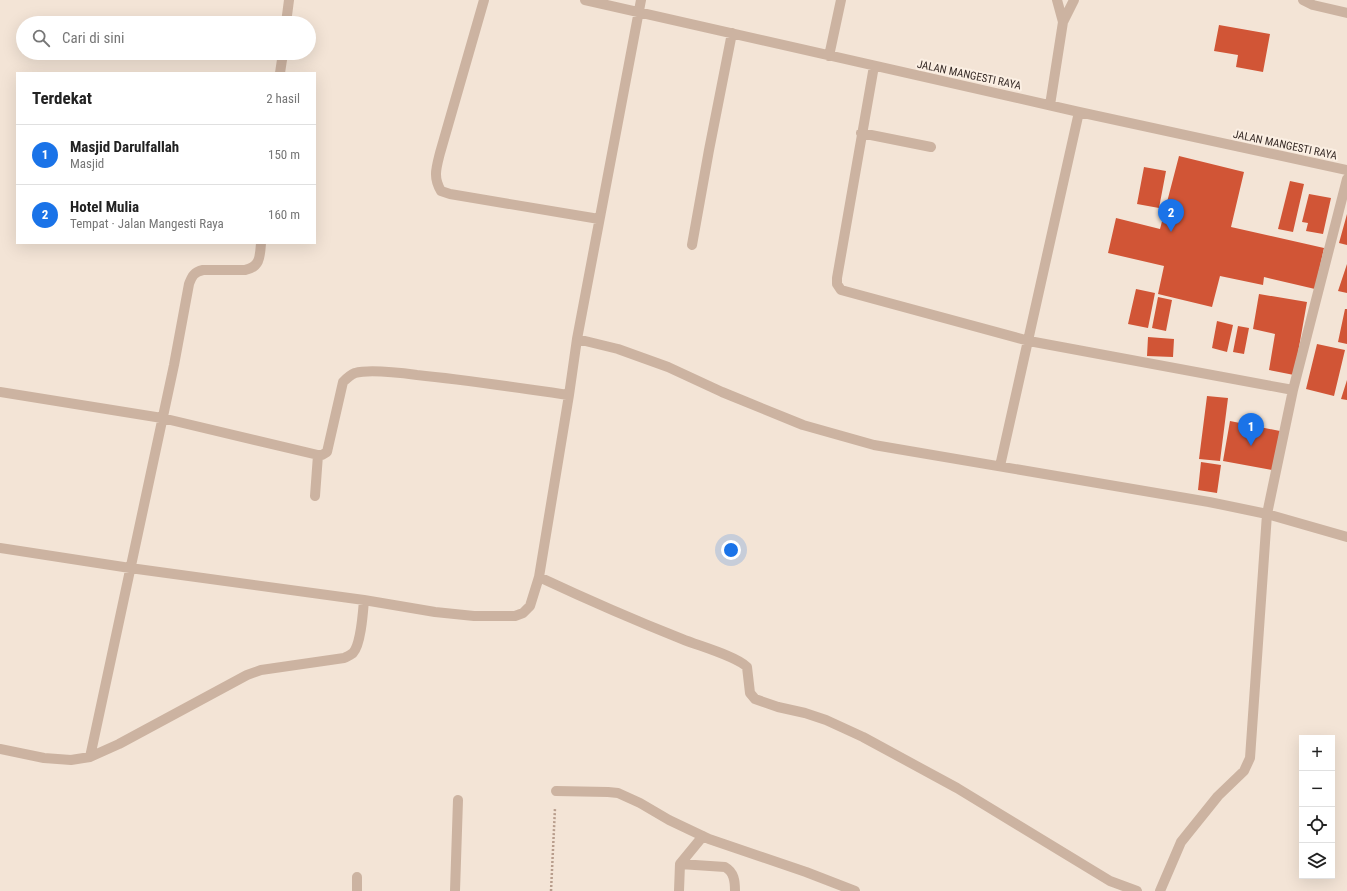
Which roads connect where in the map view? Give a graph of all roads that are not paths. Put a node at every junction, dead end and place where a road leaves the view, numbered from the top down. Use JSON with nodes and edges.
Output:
{"nodes":[{"id":1,"x":289,"y":0,"type":"edge"},
{"id":2,"x":484,"y":0,"type":"edge"},
{"id":3,"x":585,"y":0,"type":"edge"},
{"id":4,"x":641,"y":0,"type":"edge"},
{"id":5,"x":841,"y":0,"type":"edge"},
{"id":6,"x":1057,"y":0,"type":"edge"},
{"id":7,"x":1074,"y":0,"type":"edge"},
{"id":8,"x":1303,"y":0,"type":"edge"},
{"id":9,"x":640,"y":13,"type":"junction"},
{"id":10,"x":1347,"y":13,"type":"edge"},
{"id":11,"x":287,"y":16,"type":"edge"},
{"id":12,"x":1063,"y":22,"type":"junction"},
{"id":13,"x":732,"y":33,"type":"junction"},
{"id":14,"x":829,"y":56,"type":"junction"},
{"id":15,"x":281,"y":60,"type":"edge"},
{"id":16,"x":874,"y":66,"type":"junction"},
{"id":17,"x":280,"y":72,"type":"edge"},
{"id":18,"x":1050,"y":105,"type":"junction"},
{"id":19,"x":1079,"y":112,"type":"junction"},
{"id":20,"x":862,"y":133,"type":"junction"},
{"id":21,"x":931,"y":147,"type":"dead end"},
{"id":22,"x":1347,"y":170,"type":"edge"},
{"id":23,"x":1347,"y":179,"type":"edge"},
{"id":24,"x":599,"y":219,"type":"junction"},
{"id":25,"x":261,"y":244,"type":"edge"},
{"id":26,"x":692,"y":245,"type":"dead end"},
{"id":27,"x":577,"y":339,"type":"junction"},
{"id":28,"x":1029,"y":341,"type":"junction"},
{"id":29,"x":1293,"y":390,"type":"junction"},
{"id":30,"x":0,"y":392,"type":"edge"},
{"id":31,"x":569,"y":395,"type":"junction"},
{"id":32,"x":162,"y":418,"type":"junction"},
{"id":33,"x":318,"y":455,"type":"junction"},
{"id":34,"x":1000,"y":466,"type":"junction"},
{"id":35,"x":315,"y":496,"type":"dead end"},
{"id":36,"x":1267,"y":514,"type":"junction"},
{"id":37,"x":1347,"y":537,"type":"edge"},
{"id":38,"x":0,"y":548,"type":"edge"},
{"id":39,"x":130,"y":568,"type":"junction"},
{"id":40,"x":539,"y":576,"type":"junction"},
{"id":41,"x":364,"y":600,"type":"junction"},
{"id":42,"x":0,"y":749,"type":"edge"},
{"id":43,"x":90,"y":757,"type":"junction"},
{"id":44,"x":556,"y":792,"type":"road end"},
{"id":45,"x":458,"y":800,"type":"dead end"},
{"id":46,"x":703,"y":836,"type":"junction"},
{"id":47,"x":680,"y":864,"type":"junction"},
{"id":48,"x":357,"y":877,"type":"dead end"},
{"id":49,"x":831,"y":886,"type":"edge"},
{"id":50,"x":357,"y":891,"type":"edge"},
{"id":51,"x":455,"y":891,"type":"edge"},
{"id":52,"x":679,"y":891,"type":"edge"},
{"id":53,"x":735,"y":891,"type":"edge"},
{"id":54,"x":855,"y":891,"type":"edge"},
{"id":55,"x":1137,"y":891,"type":"edge"},
{"id":56,"x":1160,"y":891,"type":"edge"}],
"edges":[{"from":1,"to":11,"type":"street"},
{"from":2,"to":24,"type":"street"},
{"from":3,"to":9,"type":"street","name":"JALAN MANGESTI RAYA"},
{"from":4,"to":9,"type":"street"},
{"from":5,"to":14,"type":"street"},
{"from":6,"to":12,"type":"street"},
{"from":7,"to":12,"type":"street"},
{"from":8,"to":10,"type":"street"},
{"from":9,"to":13,"type":"street","name":"JALAN MANGESTI RAYA"},
{"from":9,"to":24,"type":"street"},
{"from":12,"to":18,"type":"street"},
{"from":13,"to":14,"type":"street","name":"JALAN MANGESTI RAYA"},
{"from":13,"to":26,"type":"street"},
{"from":14,"to":16,"type":"street","name":"JALAN MANGESTI RAYA"},
{"from":15,"to":17,"type":"street"},
{"from":16,"to":18,"type":"street","name":"JALAN MANGESTI RAYA"},
{"from":16,"to":20,"type":"street"},
{"from":18,"to":19,"type":"street","name":"JALAN MANGESTI RAYA"},
{"from":19,"to":22,"type":"street","name":"JALAN MANGESTI RAYA"},
{"from":19,"to":28,"type":"street"},
{"from":20,"to":21,"type":"street"},
{"from":20,"to":28,"type":"street"},
{"from":23,"to":29,"type":"street"},
{"from":24,"to":27,"type":"street"},
{"from":25,"to":32,"type":"street"},
{"from":27,"to":31,"type":"street"},
{"from":27,"to":34,"type":"street"},
{"from":28,"to":29,"type":"street"},
{"from":28,"to":34,"type":"street"},
{"from":29,"to":36,"type":"street"},
{"from":30,"to":32,"type":"street"},
{"from":31,"to":33,"type":"street"},
{"from":31,"to":40,"type":"street"},
{"from":32,"to":33,"type":"street"},
{"from":32,"to":39,"type":"street"},
{"from":33,"to":35,"type":"street"},
{"from":34,"to":36,"type":"street"},
{"from":36,"to":37,"type":"street"},
{"from":36,"to":56,"type":"street"},
{"from":38,"to":39,"type":"street"},
{"from":39,"to":41,"type":"street"},
{"from":39,"to":43,"type":"street"},
{"from":40,"to":41,"type":"street"},
{"from":40,"to":55,"type":"street"},
{"from":41,"to":43,"type":"street"},
{"from":42,"to":43,"type":"street"},
{"from":44,"to":46,"type":"street"},
{"from":45,"to":51,"type":"street"},
{"from":46,"to":47,"type":"street"},
{"from":46,"to":49,"type":"street"},
{"from":47,"to":52,"type":"street"},
{"from":47,"to":53,"type":"street"},
{"from":48,"to":50,"type":"street"},
{"from":49,"to":54,"type":"street"}]}
